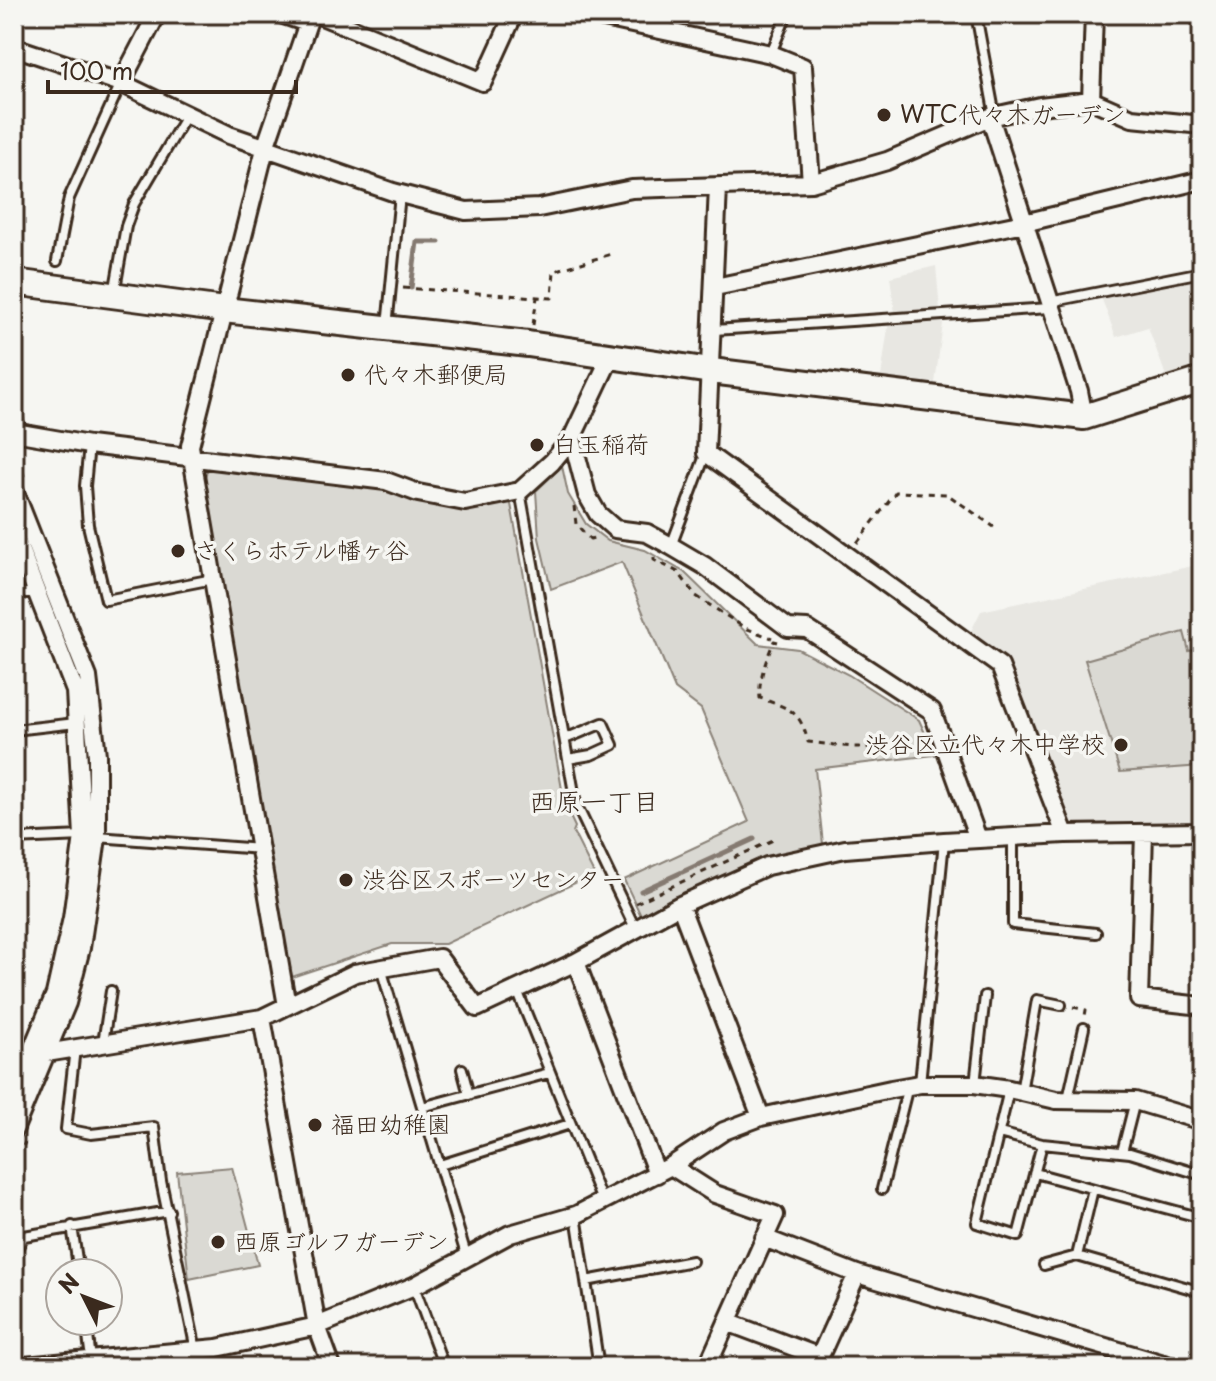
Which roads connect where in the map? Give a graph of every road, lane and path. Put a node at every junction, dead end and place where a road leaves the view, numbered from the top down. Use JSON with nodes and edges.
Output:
{"nodes":[{"id":1,"x":157,"y":14,"type":"edge"},
{"id":2,"x":281,"y":14,"type":"edge"},
{"id":3,"x":514,"y":14,"type":"edge"},
{"id":4,"x":586,"y":14,"type":"edge"},
{"id":5,"x":787,"y":14,"type":"edge"},
{"id":6,"x":976,"y":14,"type":"edge"},
{"id":7,"x":1094,"y":14,"type":"edge"},
{"id":8,"x":312,"y":17,"type":"edge"},
{"id":9,"x":14,"y":47,"type":"edge"},
{"id":10,"x":771,"y":54,"type":"junction"},
{"id":11,"x":121,"y":83,"type":"junction"},
{"id":12,"x":1091,"y":100,"type":"junction"},
{"id":13,"x":186,"y":116,"type":"junction"},
{"id":14,"x":990,"y":117,"type":"junction"},
{"id":15,"x":1202,"y":125,"type":"edge"},
{"id":16,"x":266,"y":145,"type":"junction"},
{"id":17,"x":1202,"y":180,"type":"edge"},
{"id":18,"x":811,"y":183,"type":"junction"},
{"id":19,"x":718,"y":187,"type":"junction"},
{"id":20,"x":400,"y":194,"type":"junction"},
{"id":21,"x":1024,"y":223,"type":"junction"},
{"id":22,"x":615,"y":253,"type":"dead end"},
{"id":23,"x":57,"y":261,"type":"dead end"},
{"id":24,"x":1202,"y":272,"type":"edge"},
{"id":25,"x":14,"y":282,"type":"edge"},
{"id":26,"x":391,"y":287,"type":"junction"},
{"id":27,"x":715,"y":287,"type":"junction"},
{"id":28,"x":114,"y":296,"type":"junction"},
{"id":29,"x":537,"y":297,"type":"junction"},
{"id":30,"x":1049,"y":305,"type":"junction"},
{"id":31,"x":224,"y":310,"type":"junction"},
{"id":32,"x":387,"y":328,"type":"junction"},
{"id":33,"x":714,"y":330,"type":"junction"},
{"id":34,"x":530,"y":344,"type":"junction"},
{"id":35,"x":610,"y":358,"type":"junction"},
{"id":36,"x":711,"y":371,"type":"junction"},
{"id":37,"x":1202,"y":380,"type":"edge"},
{"id":38,"x":14,"y":410,"type":"edge"},
{"id":39,"x":1084,"y":417,"type":"junction"},
{"id":40,"x":18,"y":433,"type":"edge"},
{"id":41,"x":572,"y":438,"type":"junction"},
{"id":42,"x":89,"y":445,"type":"junction"},
{"id":43,"x":706,"y":453,"type":"junction"},
{"id":44,"x":191,"y":457,"type":"junction"},
{"id":45,"x":14,"y":490,"type":"edge"},
{"id":46,"x":520,"y":491,"type":"junction"},
{"id":47,"x":994,"y":527,"type":"dead end"},
{"id":48,"x":14,"y":534,"type":"edge"},
{"id":49,"x":671,"y":546,"type":"junction"},
{"id":50,"x":847,"y":555,"type":"junction"},
{"id":51,"x":654,"y":560,"type":"dead end"},
{"id":52,"x":213,"y":579,"type":"junction"},
{"id":53,"x":14,"y":593,"type":"edge"},
{"id":54,"x":39,"y":593,"type":"junction"},
{"id":55,"x":774,"y":641,"type":"junction"},
{"id":56,"x":788,"y":642,"type":"dead end"},
{"id":57,"x":77,"y":723,"type":"junction"},
{"id":58,"x":14,"y":730,"type":"edge"},
{"id":59,"x":565,"y":739,"type":"junction"},
{"id":60,"x":947,"y":750,"type":"junction"},
{"id":61,"x":568,"y":759,"type":"junction"},
{"id":62,"x":1202,"y":832,"type":"edge"},
{"id":63,"x":1144,"y":833,"type":"junction"},
{"id":64,"x":1065,"y":834,"type":"junction"},
{"id":65,"x":90,"y":837,"type":"junction"},
{"id":66,"x":1013,"y":838,"type":"junction"},
{"id":67,"x":14,"y":839,"type":"edge"},
{"id":68,"x":978,"y":839,"type":"junction"},
{"id":69,"x":773,"y":840,"type":"dead end"},
{"id":70,"x":944,"y":841,"type":"junction"},
{"id":71,"x":261,"y":849,"type":"junction"},
{"id":72,"x":680,"y":905,"type":"junction"},
{"id":73,"x":625,"y":908,"type":"junction"},
{"id":74,"x":636,"y":930,"type":"junction"},
{"id":75,"x":1096,"y":933,"type":"dead end"},
{"id":76,"x":576,"y":962,"type":"junction"},
{"id":77,"x":381,"y":967,"type":"junction"},
{"id":78,"x":517,"y":990,"type":"junction"},
{"id":79,"x":111,"y":991,"type":"dead end"},
{"id":80,"x":985,"y":996,"type":"dead end"},
{"id":81,"x":1061,"y":1005,"type":"joint"},
{"id":82,"x":287,"y":1006,"type":"junction"},
{"id":83,"x":1202,"y":1006,"type":"edge"},
{"id":84,"x":262,"y":1018,"type":"junction"},
{"id":85,"x":1084,"y":1028,"type":"joint"},
{"id":86,"x":103,"y":1043,"type":"junction"},
{"id":87,"x":75,"y":1048,"type":"junction"},
{"id":88,"x":30,"y":1054,"type":"edge"},
{"id":89,"x":462,"y":1069,"type":"dead end"},
{"id":90,"x":549,"y":1073,"type":"junction"},
{"id":91,"x":974,"y":1084,"type":"junction"},
{"id":92,"x":914,"y":1085,"type":"junction"},
{"id":93,"x":1015,"y":1090,"type":"junction"},
{"id":94,"x":14,"y":1092,"type":"edge"},
{"id":95,"x":469,"y":1095,"type":"junction"},
{"id":96,"x":1068,"y":1100,"type":"junction"},
{"id":97,"x":1135,"y":1101,"type":"junction"},
{"id":98,"x":422,"y":1107,"type":"junction"},
{"id":99,"x":761,"y":1117,"type":"junction"},
{"id":100,"x":1202,"y":1121,"type":"edge"},
{"id":101,"x":570,"y":1124,"type":"junction"},
{"id":102,"x":14,"y":1130,"type":"edge"},
{"id":103,"x":999,"y":1133,"type":"junction"},
{"id":104,"x":1042,"y":1144,"type":"junction"},
{"id":105,"x":1122,"y":1152,"type":"junction"},
{"id":106,"x":440,"y":1165,"type":"junction"},
{"id":107,"x":664,"y":1170,"type":"junction"},
{"id":108,"x":1035,"y":1173,"type":"junction"},
{"id":109,"x":1202,"y":1175,"type":"edge"},
{"id":110,"x":882,"y":1189,"type":"dead end"},
{"id":111,"x":1093,"y":1189,"type":"junction"},
{"id":112,"x":602,"y":1201,"type":"junction"},
{"id":113,"x":169,"y":1211,"type":"junction"},
{"id":114,"x":576,"y":1215,"type":"junction"},
{"id":115,"x":1202,"y":1218,"type":"edge"},
{"id":116,"x":72,"y":1226,"type":"junction"},
{"id":117,"x":14,"y":1230,"type":"edge"},
{"id":118,"x":24,"y":1236,"type":"junction"},
{"id":119,"x":764,"y":1238,"type":"junction"},
{"id":120,"x":14,"y":1253,"type":"edge"},
{"id":121,"x":1077,"y":1256,"type":"junction"},
{"id":122,"x":77,"y":1257,"type":"edge"},
{"id":123,"x":467,"y":1258,"type":"junction"},
{"id":124,"x":692,"y":1261,"type":"dead end"},
{"id":125,"x":1044,"y":1265,"type":"dead end"},
{"id":126,"x":857,"y":1274,"type":"junction"},
{"id":127,"x":586,"y":1281,"type":"junction"},
{"id":128,"x":414,"y":1286,"type":"junction"},
{"id":129,"x":1202,"y":1292,"type":"edge"},
{"id":130,"x":727,"y":1322,"type":"junction"},
{"id":131,"x":317,"y":1326,"type":"junction"},
{"id":132,"x":88,"y":1337,"type":"edge"},
{"id":133,"x":196,"y":1350,"type":"junction"},
{"id":134,"x":91,"y":1360,"type":"junction"},
{"id":135,"x":132,"y":1362,"type":"edge"},
{"id":136,"x":818,"y":1362,"type":"edge"},
{"id":137,"x":47,"y":1366,"type":"edge"},
{"id":138,"x":14,"y":1367,"type":"edge"},
{"id":139,"x":332,"y":1367,"type":"edge"},
{"id":140,"x":444,"y":1367,"type":"edge"},
{"id":141,"x":599,"y":1367,"type":"edge"},
{"id":142,"x":707,"y":1367,"type":"edge"},
{"id":143,"x":1174,"y":1367,"type":"edge"}],
"edges":[{"from":1,"to":11,"type":"street"},
{"from":2,"to":8,"type":"street"},
{"from":3,"to":8,"type":"street"},
{"from":4,"to":10,"type":"street"},
{"from":5,"to":10,"type":"lane"},
{"from":6,"to":14,"type":"lane"},
{"from":7,"to":12,"type":"street"},
{"from":8,"to":16,"type":"street"},
{"from":9,"to":11,"type":"street"},
{"from":10,"to":18,"type":"street"},
{"from":11,"to":13,"type":"street"},
{"from":11,"to":23,"type":"lane"},
{"from":12,"to":14,"type":"street"},
{"from":12,"to":15,"type":"street"},
{"from":13,"to":16,"type":"street"},
{"from":13,"to":28,"type":"lane"},
{"from":14,"to":18,"type":"street"},
{"from":14,"to":21,"type":"street"},
{"from":16,"to":20,"type":"street"},
{"from":16,"to":31,"type":"street"},
{"from":17,"to":21,"type":"street"},
{"from":18,"to":19,"type":"street"},
{"from":19,"to":20,"type":"street"},
{"from":19,"to":27,"type":"street"},
{"from":20,"to":26,"type":"lane"},
{"from":21,"to":27,"type":"street"},
{"from":21,"to":30,"type":"street"},
{"from":22,"to":29,"type":"path"},
{"from":24,"to":30,"type":"lane"},
{"from":25,"to":28,"type":"street"},
{"from":26,"to":29,"type":"path"},
{"from":26,"to":32,"type":"lane"},
{"from":27,"to":33,"type":"street"},
{"from":28,"to":31,"type":"street"},
{"from":29,"to":34,"type":"path"},
{"from":30,"to":33,"type":"lane"},
{"from":30,"to":39,"type":"street"},
{"from":31,"to":32,"type":"street"},
{"from":31,"to":44,"type":"street"},
{"from":32,"to":34,"type":"street"},
{"from":33,"to":36,"type":"street"},
{"from":34,"to":35,"type":"street"},
{"from":35,"to":36,"type":"street"},
{"from":35,"to":41,"type":"street"},
{"from":36,"to":39,"type":"street"},
{"from":36,"to":43,"type":"street"},
{"from":37,"to":39,"type":"street"},
{"from":38,"to":40,"type":"lane"},
{"from":40,"to":42,"type":"street"},
{"from":41,"to":46,"type":"street"},
{"from":41,"to":49,"type":"street"},
{"from":42,"to":44,"type":"street"},
{"from":42,"to":52,"type":"lane"},
{"from":43,"to":49,"type":"lane"},
{"from":43,"to":50,"type":"street"},
{"from":44,"to":46,"type":"street"},
{"from":44,"to":52,"type":"street"},
{"from":45,"to":65,"type":"street"},
{"from":46,"to":59,"type":"lane"},
{"from":47,"to":50,"type":"path"},
{"from":48,"to":54,"type":"street"},
{"from":49,"to":60,"type":"street"},
{"from":50,"to":64,"type":"street"},
{"from":51,"to":55,"type":"path"},
{"from":52,"to":71,"type":"street"},
{"from":53,"to":54,"type":"lane"},
{"from":54,"to":57,"type":"street"},
{"from":55,"to":56,"type":"path"},
{"from":55,"to":60,"type":"path"},
{"from":57,"to":58,"type":"lane"},
{"from":57,"to":65,"type":"street"},
{"from":59,"to":61,"type":"lane"},
{"from":59,"to":61,"type":"lane"},
{"from":60,"to":68,"type":"street"},
{"from":61,"to":73,"type":"lane"},
{"from":62,"to":63,"type":"street"},
{"from":63,"to":64,"type":"street"},
{"from":63,"to":83,"type":"street"},
{"from":64,"to":66,"type":"street"},
{"from":65,"to":67,"type":"lane"},
{"from":65,"to":71,"type":"lane"},
{"from":65,"to":88,"type":"street"},
{"from":66,"to":68,"type":"street"},
{"from":66,"to":75,"type":"lane"},
{"from":68,"to":70,"type":"street"},
{"from":69,"to":73,"type":"path"},
{"from":70,"to":72,"type":"street"},
{"from":70,"to":92,"type":"lane"},
{"from":71,"to":82,"type":"street"},
{"from":72,"to":74,"type":"street"},
{"from":72,"to":99,"type":"street"},
{"from":73,"to":74,"type":"lane"},
{"from":74,"to":76,"type":"street"},
{"from":76,"to":78,"type":"street"},
{"from":76,"to":107,"type":"street"},
{"from":77,"to":78,"type":"street"},
{"from":77,"to":82,"type":"street"},
{"from":77,"to":98,"type":"lane"},
{"from":78,"to":90,"type":"lane"},
{"from":79,"to":86,"type":"lane"},
{"from":80,"to":91,"type":"lane"},
{"from":81,"to":85,"type":"path"},
{"from":81,"to":93,"type":"lane"},
{"from":82,"to":84,"type":"street"},
{"from":84,"to":86,"type":"street"},
{"from":84,"to":131,"type":"street"},
{"from":85,"to":96,"type":"lane"},
{"from":86,"to":87,"type":"street"},
{"from":87,"to":88,"type":"street"},
{"from":87,"to":113,"type":"lane"},
{"from":88,"to":94,"type":"street"},
{"from":88,"to":102,"type":"street"},
{"from":89,"to":95,"type":"lane"},
{"from":90,"to":95,"type":"lane"},
{"from":90,"to":101,"type":"lane"},
{"from":91,"to":92,"type":"street"},
{"from":91,"to":93,"type":"street"},
{"from":92,"to":99,"type":"street"},
{"from":92,"to":110,"type":"lane"},
{"from":93,"to":96,"type":"street"},
{"from":93,"to":103,"type":"lane"},
{"from":95,"to":98,"type":"lane"},
{"from":96,"to":97,"type":"street"},
{"from":97,"to":100,"type":"street"},
{"from":97,"to":105,"type":"lane"},
{"from":98,"to":106,"type":"lane"},
{"from":99,"to":107,"type":"street"},
{"from":101,"to":106,"type":"lane"},
{"from":101,"to":112,"type":"lane"},
{"from":103,"to":104,"type":"lane"},
{"from":103,"to":108,"type":"lane"},
{"from":104,"to":105,"type":"lane"},
{"from":104,"to":108,"type":"lane"},
{"from":105,"to":109,"type":"lane"},
{"from":106,"to":123,"type":"lane"},
{"from":107,"to":112,"type":"street"},
{"from":107,"to":119,"type":"street"},
{"from":108,"to":111,"type":"lane"},
{"from":111,"to":115,"type":"lane"},
{"from":111,"to":121,"type":"lane"},
{"from":112,"to":114,"type":"street"},
{"from":113,"to":116,"type":"lane"},
{"from":113,"to":133,"type":"lane"},
{"from":114,"to":123,"type":"street"},
{"from":114,"to":127,"type":"lane"},
{"from":116,"to":118,"type":"lane"},
{"from":116,"to":122,"type":"lane"},
{"from":117,"to":118,"type":"lane"},
{"from":118,"to":120,"type":"lane"},
{"from":119,"to":126,"type":"street"},
{"from":119,"to":130,"type":"street"},
{"from":121,"to":125,"type":"lane"},
{"from":121,"to":129,"type":"lane"},
{"from":123,"to":128,"type":"street"},
{"from":124,"to":127,"type":"lane"},
{"from":126,"to":136,"type":"street"},
{"from":126,"to":143,"type":"street"},
{"from":127,"to":141,"type":"lane"},
{"from":128,"to":131,"type":"street"},
{"from":128,"to":140,"type":"lane"},
{"from":130,"to":136,"type":"street"},
{"from":130,"to":142,"type":"street"},
{"from":131,"to":133,"type":"street"},
{"from":131,"to":139,"type":"street"},
{"from":132,"to":134,"type":"lane"},
{"from":133,"to":135,"type":"street"},
{"from":134,"to":135,"type":"street"},
{"from":134,"to":137,"type":"street"},
{"from":137,"to":138,"type":"street"}]}
